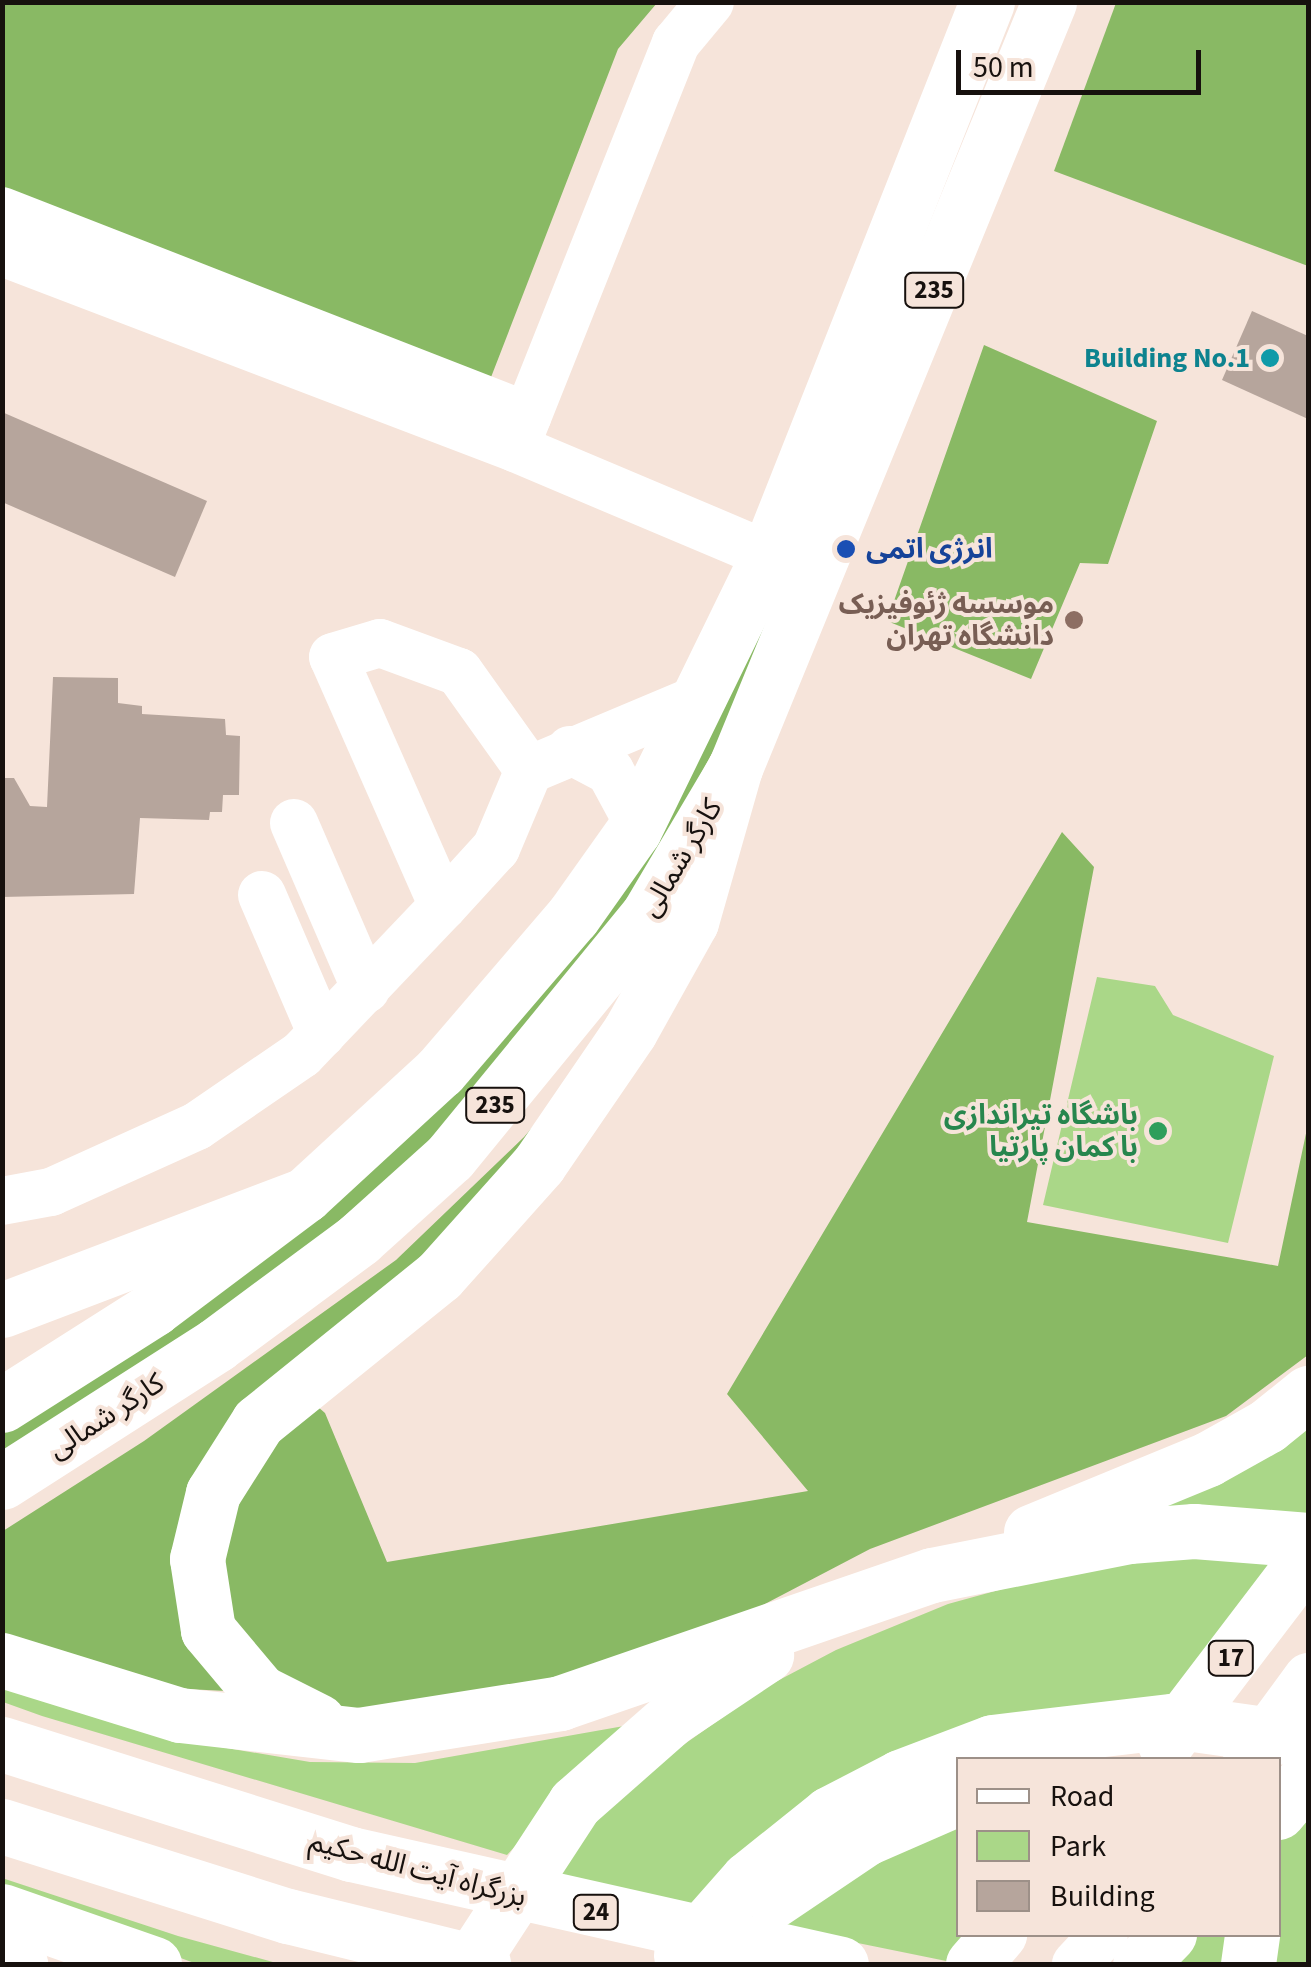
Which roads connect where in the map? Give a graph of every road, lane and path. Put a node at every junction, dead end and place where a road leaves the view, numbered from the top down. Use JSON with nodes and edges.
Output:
{"nodes":[{"id":1,"x":710,"y":2,"type":"edge"},
{"id":2,"x":987,"y":2,"type":"edge"},
{"id":3,"x":1050,"y":2,"type":"edge"},
{"id":4,"x":920,"y":172,"type":"junction"},
{"id":5,"x":974,"y":192,"type":"junction"},
{"id":6,"x":2,"y":211,"type":"edge"},
{"id":7,"x":2,"y":252,"type":"edge"},
{"id":8,"x":107,"y":272,"type":"junction"},
{"id":9,"x":521,"y":432,"type":"junction"},
{"id":10,"x":768,"y":555,"type":"junction"},
{"id":11,"x":703,"y":697,"type":"junction"},
{"id":12,"x":550,"y":760,"type":"junction"},
{"id":13,"x":735,"y":768,"type":"junction"},
{"id":14,"x":294,"y":822,"type":"dead end"},
{"id":15,"x":638,"y":823,"type":"junction"},
{"id":16,"x":262,"y":895,"type":"dead end"},
{"id":17,"x":443,"y":906,"type":"junction"},
{"id":18,"x":366,"y":989,"type":"junction"},
{"id":19,"x":322,"y":1034,"type":"junction"},
{"id":20,"x":305,"y":1194,"type":"junction"},
{"id":21,"x":2,"y":1200,"type":"edge"},
{"id":22,"x":2,"y":1310,"type":"edge"},
{"id":23,"x":1308,"y":1393,"type":"edge"},
{"id":24,"x":2,"y":1406,"type":"edge"},
{"id":25,"x":2,"y":1482,"type":"edge"},
{"id":26,"x":1299,"y":1543,"type":"edge"},
{"id":27,"x":932,"y":1575,"type":"junction"},
{"id":28,"x":823,"y":1617,"type":"junction"},
{"id":29,"x":2,"y":1660,"type":"edge"},
{"id":30,"x":1308,"y":1678,"type":"edge"},
{"id":31,"x":1308,"y":1718,"type":"edge"},
{"id":32,"x":359,"y":1735,"type":"junction"},
{"id":33,"x":1308,"y":1740,"type":"edge"},
{"id":34,"x":2,"y":1744,"type":"edge"},
{"id":35,"x":1154,"y":1757,"type":"edge"},
{"id":36,"x":1249,"y":1757,"type":"edge"},
{"id":37,"x":1276,"y":1757,"type":"edge"},
{"id":38,"x":1308,"y":1776,"type":"edge"},
{"id":39,"x":956,"y":1799,"type":"edge"},
{"id":40,"x":1281,"y":1808,"type":"edge"},
{"id":41,"x":2,"y":1826,"type":"edge"},
{"id":42,"x":2,"y":1910,"type":"edge"},
{"id":43,"x":997,"y":1937,"type":"edge"},
{"id":44,"x":1101,"y":1937,"type":"edge"},
{"id":45,"x":1124,"y":1937,"type":"edge"},
{"id":46,"x":1166,"y":1937,"type":"edge"},
{"id":47,"x":1252,"y":1937,"type":"edge"},
{"id":48,"x":2,"y":1956,"type":"edge"},
{"id":49,"x":20,"y":1964,"type":"edge"},
{"id":50,"x":154,"y":1964,"type":"edge"},
{"id":51,"x":470,"y":1964,"type":"edge"},
{"id":52,"x":483,"y":1964,"type":"edge"},
{"id":53,"x":672,"y":1964,"type":"edge"},
{"id":54,"x":695,"y":1964,"type":"edge"},
{"id":55,"x":842,"y":1964,"type":"edge"},
{"id":56,"x":973,"y":1964,"type":"edge"},
{"id":57,"x":1076,"y":1964,"type":"edge"},
{"id":58,"x":1100,"y":1964,"type":"edge"},
{"id":59,"x":1140,"y":1964,"type":"edge"},
{"id":60,"x":1248,"y":1964,"type":"edge"}],
"edges":[{"from":1,"to":9,"type":"lane"},
{"from":2,"to":4,"type":"main road","name":"کارگر شمالی","number":"235"},
{"from":3,"to":5,"type":"main road","name":"کارگر شمالی","number":"235"},
{"from":4,"to":5,"type":"main road"},
{"from":4,"to":10,"type":"main road","name":"کارگر شمالی","number":"235"},
{"from":5,"to":13,"type":"main road","name":"کارگر شمالی","number":"235"},
{"from":6,"to":8,"type":"lane"},
{"from":7,"to":8,"type":"lane"},
{"from":8,"to":9,"type":"lane"},
{"from":9,"to":10,"type":"lane"},
{"from":10,"to":11,"type":"main road","name":"کارگر شمالی","number":"235"},
{"from":11,"to":12,"type":"lane"},
{"from":11,"to":15,"type":"main road","name":"کارگر شمالی","number":"235"},
{"from":12,"to":15,"type":"lane"},
{"from":12,"to":17,"type":"lane"},
{"from":12,"to":17,"type":"lane"},
{"from":13,"to":25,"type":"main road","name":"کارگر شمالی","number":"235"},
{"from":13,"to":32,"type":"main road"},
{"from":14,"to":18,"type":"lane"},
{"from":15,"to":20,"type":"main road","name":"کارگر شمالی","number":"235"},
{"from":16,"to":19,"type":"lane"},
{"from":17,"to":18,"type":"lane"},
{"from":18,"to":19,"type":"lane"},
{"from":19,"to":21,"type":"lane"},
{"from":20,"to":22,"type":"main road"},
{"from":20,"to":24,"type":"main road","name":"کارگر شمالی","number":"235"},
{"from":23,"to":27,"type":"main road"},
{"from":26,"to":27,"type":"main road"},
{"from":26,"to":35,"type":"main road","number":"17"},
{"from":27,"to":28,"type":"main road"},
{"from":28,"to":32,"type":"main road"},
{"from":28,"to":51,"type":"main road"},
{"from":29,"to":32,"type":"main road"},
{"from":30,"to":36,"type":"lane"},
{"from":31,"to":37,"type":"lane"},
{"from":33,"to":53,"type":"main road"},
{"from":34,"to":55,"type":"main road","name":"بزرگراه آیت الله حکیم","number":"24"},
{"from":38,"to":40,"type":"main road"},
{"from":39,"to":54,"type":"main road"},
{"from":41,"to":52,"type":"main road"},
{"from":42,"to":50,"type":"main road"},
{"from":43,"to":56,"type":"main road"},
{"from":44,"to":57,"type":"lane"},
{"from":45,"to":58,"type":"lane"},
{"from":46,"to":59,"type":"main road"},
{"from":47,"to":60,"type":"main road"},
{"from":48,"to":49,"type":"main road"}]}
